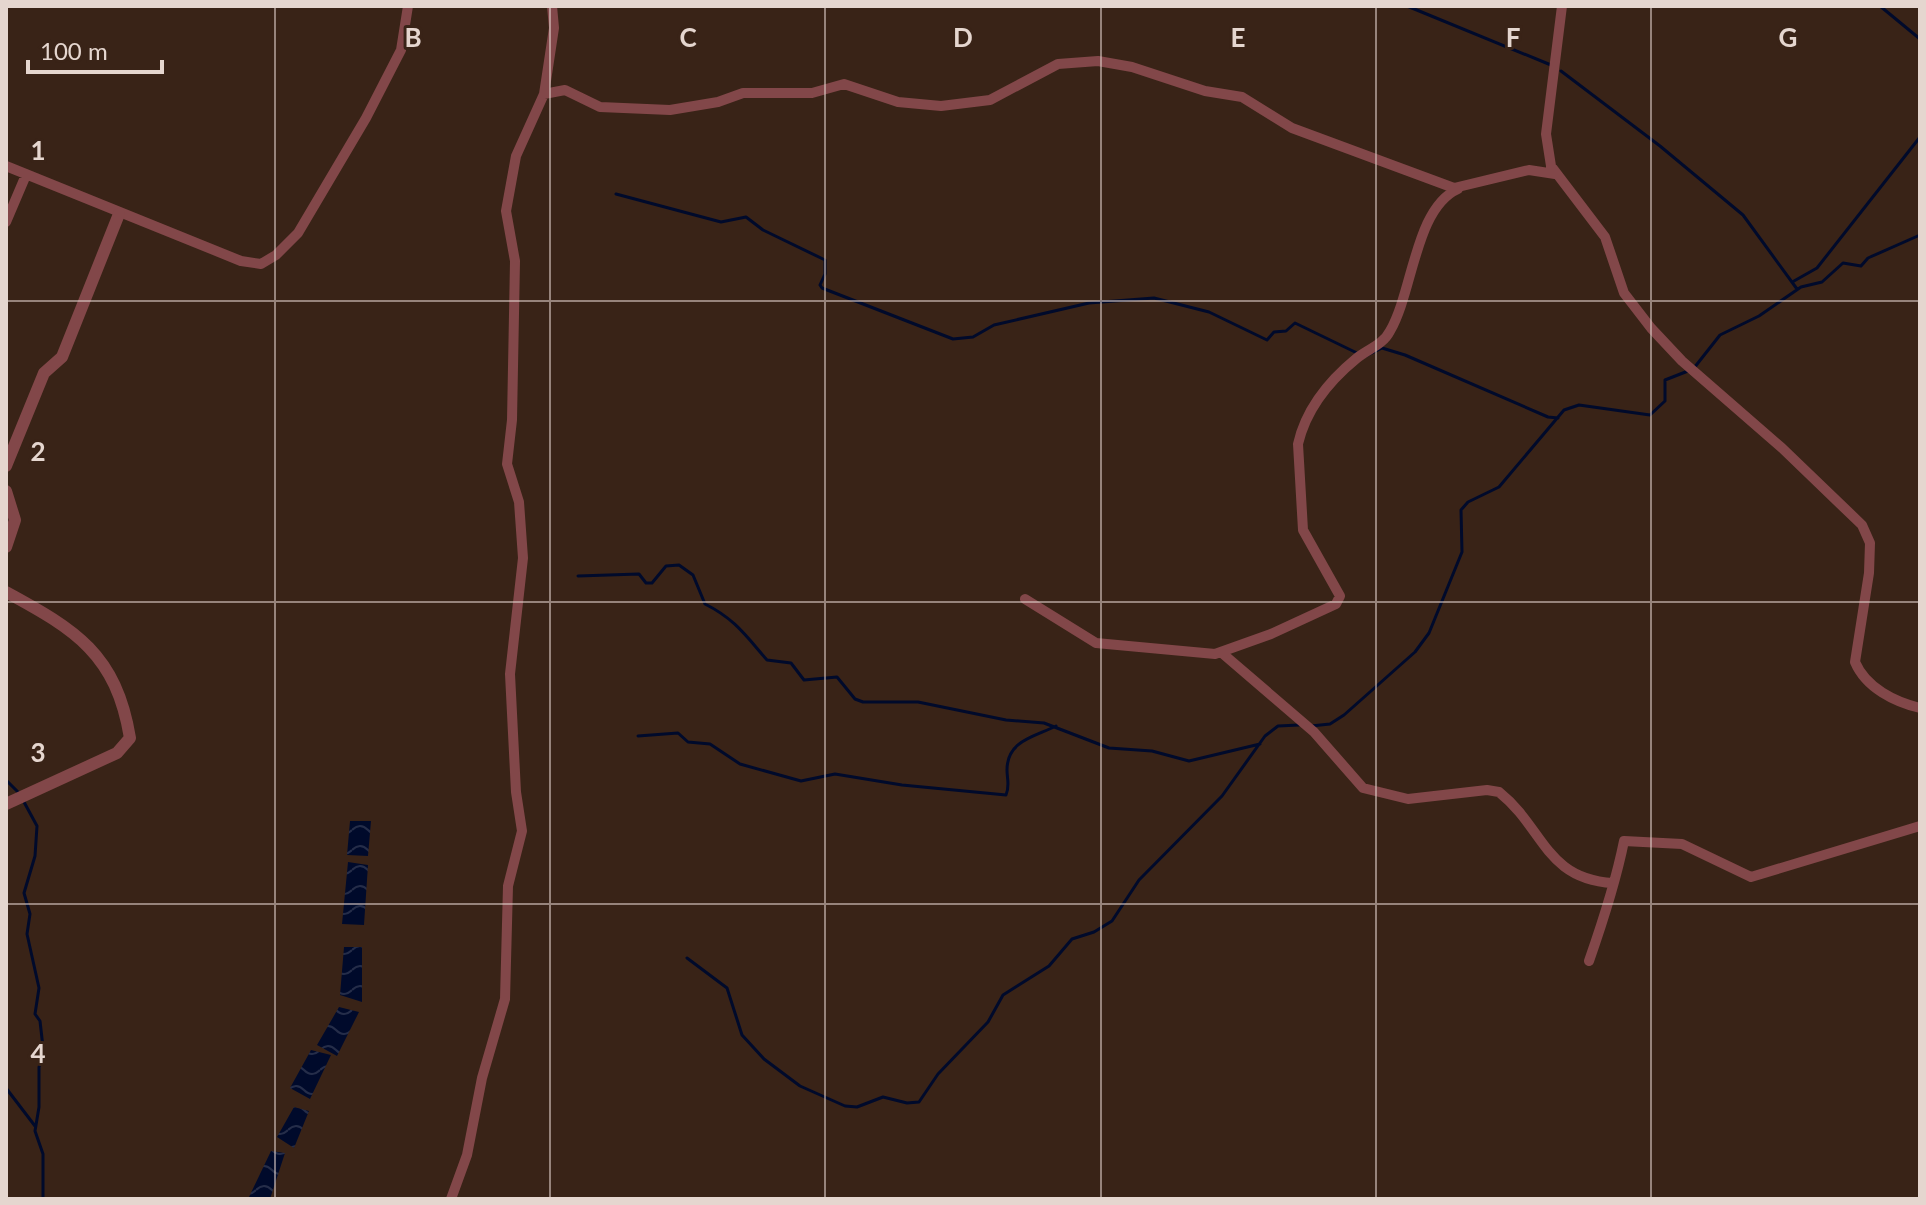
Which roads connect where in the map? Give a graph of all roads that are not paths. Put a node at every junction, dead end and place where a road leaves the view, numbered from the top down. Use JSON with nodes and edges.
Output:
{"nodes":[{"id":1,"x":408,"y":6,"type":"edge"},
{"id":2,"x":552,"y":6,"type":"edge"},
{"id":3,"x":1562,"y":6,"type":"edge"},
{"id":4,"x":544,"y":94,"type":"junction"},
{"id":5,"x":1546,"y":142,"type":"junction"},
{"id":6,"x":6,"y":166,"type":"edge"},
{"id":7,"x":1529,"y":170,"type":"junction"},
{"id":8,"x":1555,"y":174,"type":"junction"},
{"id":9,"x":26,"y":175,"type":"junction"},
{"id":10,"x":1461,"y":188,"type":"junction"},
{"id":11,"x":119,"y":214,"type":"junction"},
{"id":12,"x":6,"y":222,"type":"edge"},
{"id":13,"x":6,"y":466,"type":"edge"},
{"id":14,"x":6,"y":491,"type":"edge"},
{"id":15,"x":6,"y":547,"type":"edge"},
{"id":16,"x":6,"y":592,"type":"edge"},
{"id":17,"x":1025,"y":599,"type":"dead end"},
{"id":18,"x":1222,"y":653,"type":"junction"},
{"id":19,"x":1920,"y":708,"type":"edge"},
{"id":20,"x":6,"y":804,"type":"edge"},
{"id":21,"x":1920,"y":826,"type":"edge"},
{"id":22,"x":1613,"y":883,"type":"junction"},
{"id":23,"x":1589,"y":961,"type":"dead end"},
{"id":24,"x":451,"y":1199,"type":"edge"}],
"edges":[{"from":1,"to":11,"type":"street"},
{"from":2,"to":4,"type":"street"},
{"from":3,"to":5,"type":"street"},
{"from":4,"to":10,"type":"street"},
{"from":4,"to":24,"type":"street"},
{"from":5,"to":7,"type":"street"},
{"from":5,"to":8,"type":"street"},
{"from":6,"to":9,"type":"street"},
{"from":7,"to":8,"type":"street"},
{"from":7,"to":10,"type":"street"},
{"from":8,"to":19,"type":"street"},
{"from":9,"to":11,"type":"street"},
{"from":9,"to":12,"type":"street"},
{"from":10,"to":18,"type":"street"},
{"from":11,"to":13,"type":"street"},
{"from":14,"to":15,"type":"street"},
{"from":16,"to":20,"type":"street"},
{"from":17,"to":18,"type":"street"},
{"from":18,"to":22,"type":"street"},
{"from":21,"to":22,"type":"street"},
{"from":22,"to":23,"type":"street"}]}
